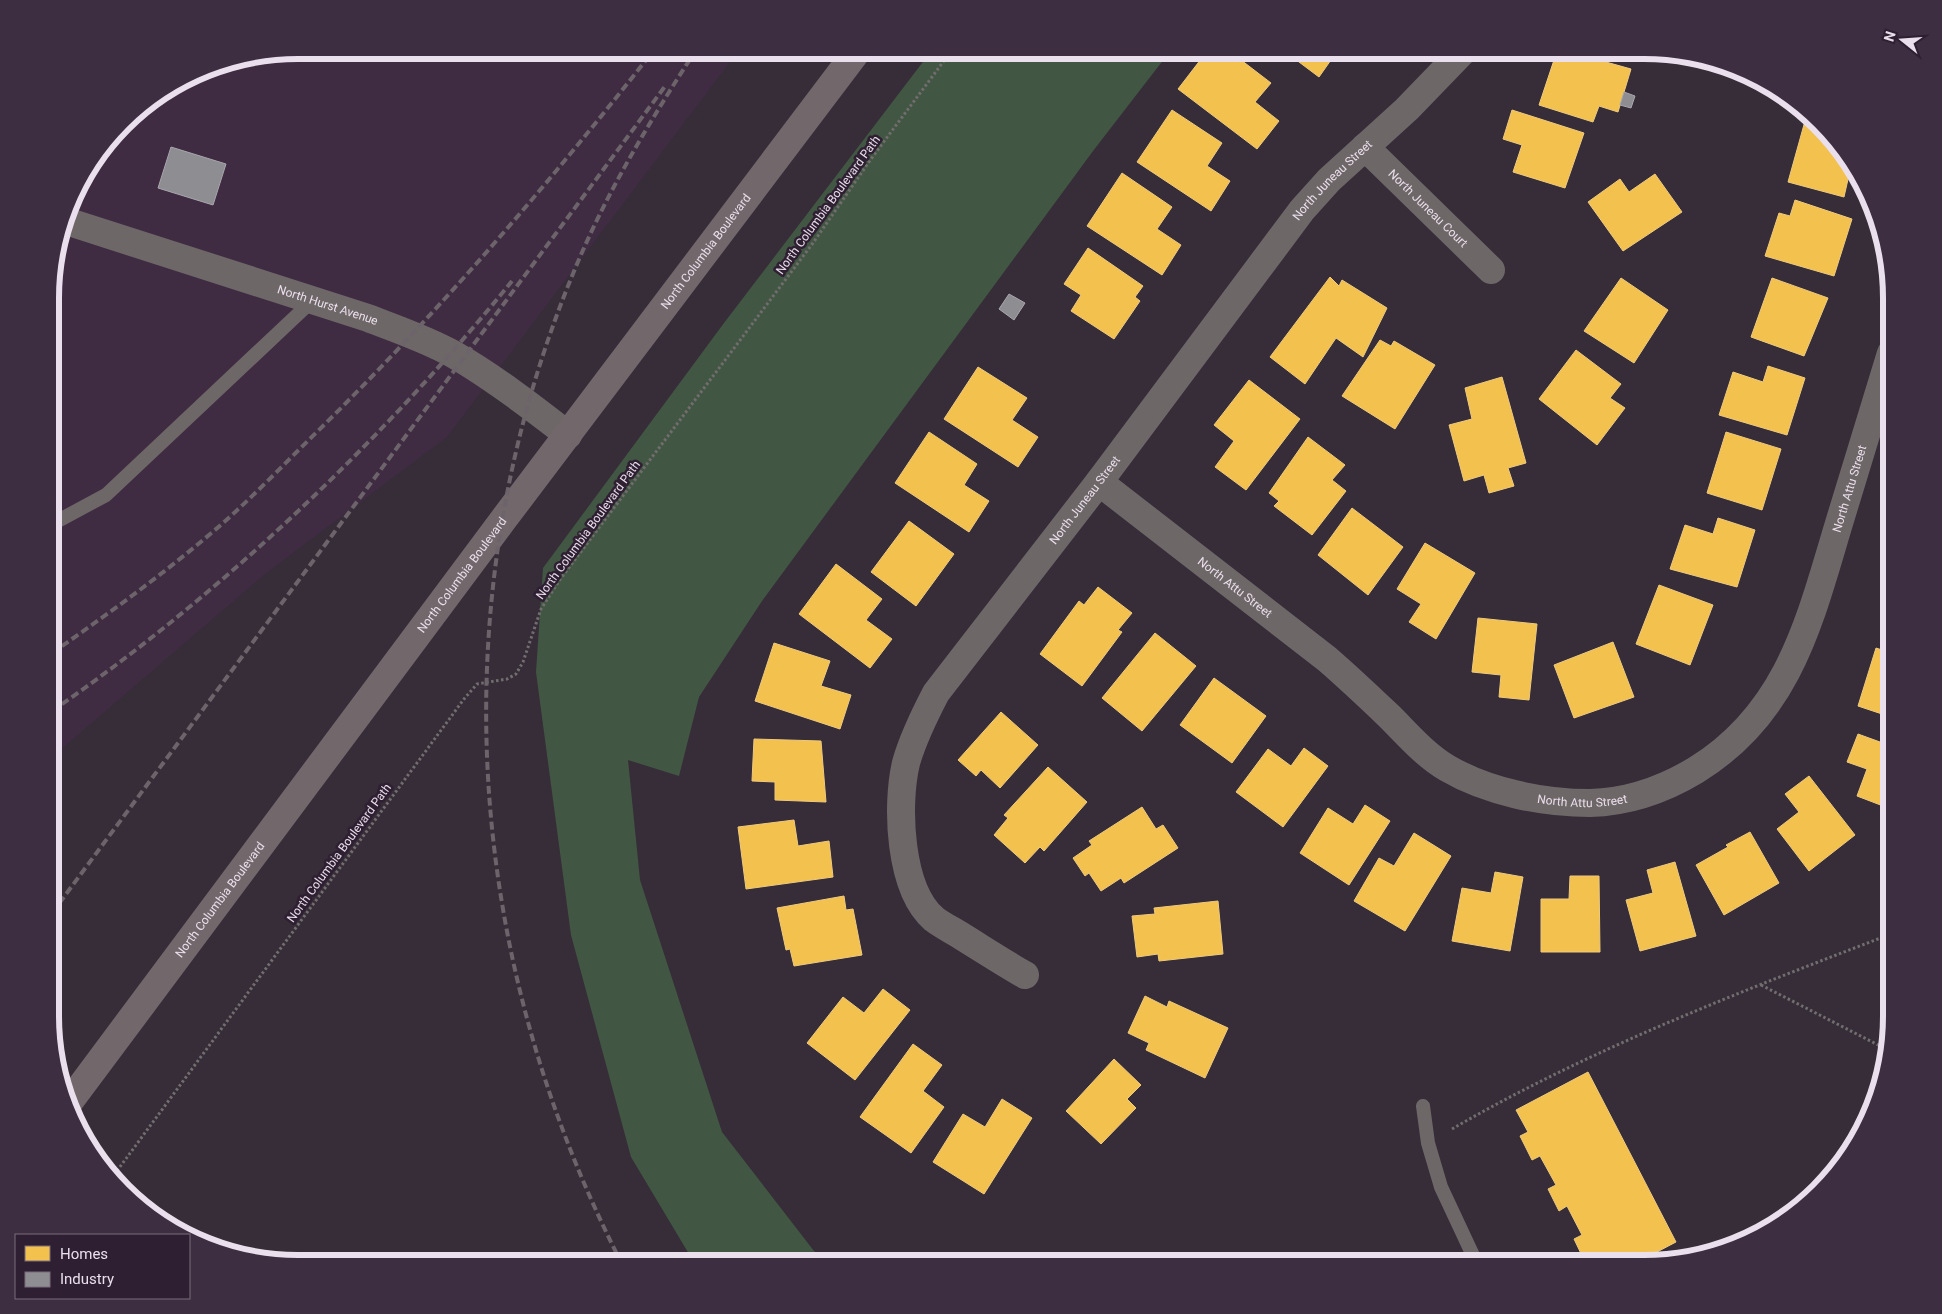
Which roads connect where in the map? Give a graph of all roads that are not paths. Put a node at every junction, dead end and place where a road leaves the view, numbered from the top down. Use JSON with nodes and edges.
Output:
{"nodes":[{"id":1,"x":851,"y":59,"type":"edge"},
{"id":2,"x":1455,"y":59,"type":"edge"},
{"id":3,"x":1365,"y":147,"type":"junction"},
{"id":4,"x":71,"y":222,"type":"edge"},
{"id":5,"x":1491,"y":270,"type":"dead end"},
{"id":6,"x":313,"y":300,"type":"junction"},
{"id":7,"x":1883,"y":381,"type":"edge"},
{"id":8,"x":568,"y":435,"type":"junction"},
{"id":9,"x":1099,"y":482,"type":"junction"},
{"id":10,"x":59,"y":520,"type":"edge"},
{"id":11,"x":1025,"y":975,"type":"dead end"},
{"id":12,"x":73,"y":1097,"type":"edge"},
{"id":13,"x":1423,"y":1106,"type":"dead end"},
{"id":14,"x":1473,"y":1255,"type":"edge"}],
"edges":[{"from":1,"to":8,"type":"main road","name":"North Columbia Boulevard"},
{"from":2,"to":3,"type":"street","name":"North Juneau Street"},
{"from":3,"to":5,"type":"street","name":"North Juneau Court"},
{"from":3,"to":9,"type":"street","name":"North Juneau Street"},
{"from":4,"to":6,"type":"street","name":"North Hurst Avenue"},
{"from":6,"to":8,"type":"street","name":"North Hurst Avenue"},
{"from":6,"to":10,"type":"lane"},
{"from":7,"to":9,"type":"street","name":"North Attu Street"},
{"from":8,"to":12,"type":"main road","name":"North Columbia Boulevard"},
{"from":9,"to":11,"type":"street","name":"North Juneau Street"},
{"from":13,"to":14,"type":"lane"}]}
